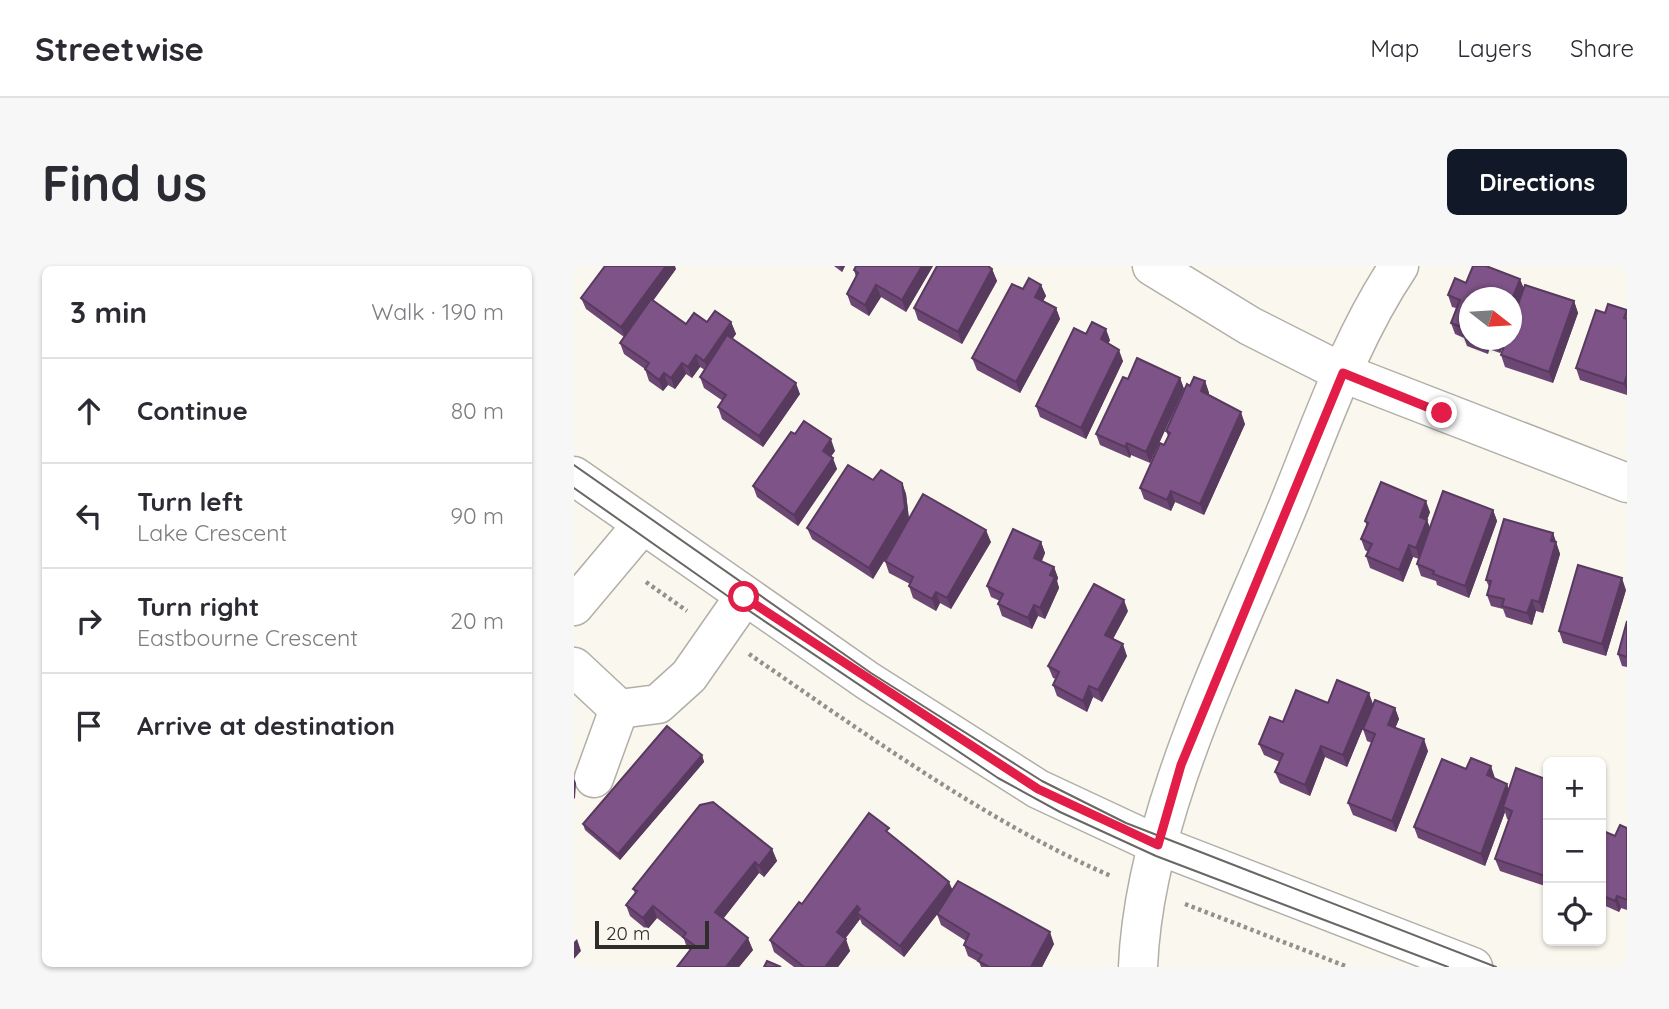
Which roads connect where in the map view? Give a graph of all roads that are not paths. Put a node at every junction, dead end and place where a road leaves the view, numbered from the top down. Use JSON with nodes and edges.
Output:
{"nodes":[{"id":1,"x":1152,"y":266,"type":"edge"},
{"id":2,"x":1399,"y":266,"type":"edge"},
{"id":3,"x":1343,"y":373,"type":"junction"},
{"id":4,"x":574,"y":476,"type":"edge"},
{"id":5,"x":1627,"y":483,"type":"edge"},
{"id":6,"x":642,"y":525,"type":"junction"},
{"id":7,"x":744,"y":597,"type":"junction"},
{"id":8,"x":574,"y":606,"type":"edge"},
{"id":9,"x":574,"y":667,"type":"edge"},
{"id":10,"x":619,"y":709,"type":"junction"},
{"id":11,"x":594,"y":778,"type":"dead end"},
{"id":12,"x":1158,"y":845,"type":"junction"},
{"id":13,"x":1138,"y":967,"type":"edge"},
{"id":14,"x":1473,"y":967,"type":"edge"}],
"edges":[{"from":1,"to":3,"type":"street"},
{"from":2,"to":3,"type":"street"},
{"from":3,"to":5,"type":"street"},
{"from":3,"to":12,"type":"street"},
{"from":4,"to":6,"type":"street"},
{"from":6,"to":7,"type":"street"},
{"from":6,"to":8,"type":"street"},
{"from":7,"to":10,"type":"street"},
{"from":7,"to":12,"type":"street"},
{"from":9,"to":10,"type":"street"},
{"from":10,"to":11,"type":"street"},
{"from":12,"to":13,"type":"street"},
{"from":12,"to":14,"type":"street"}]}
